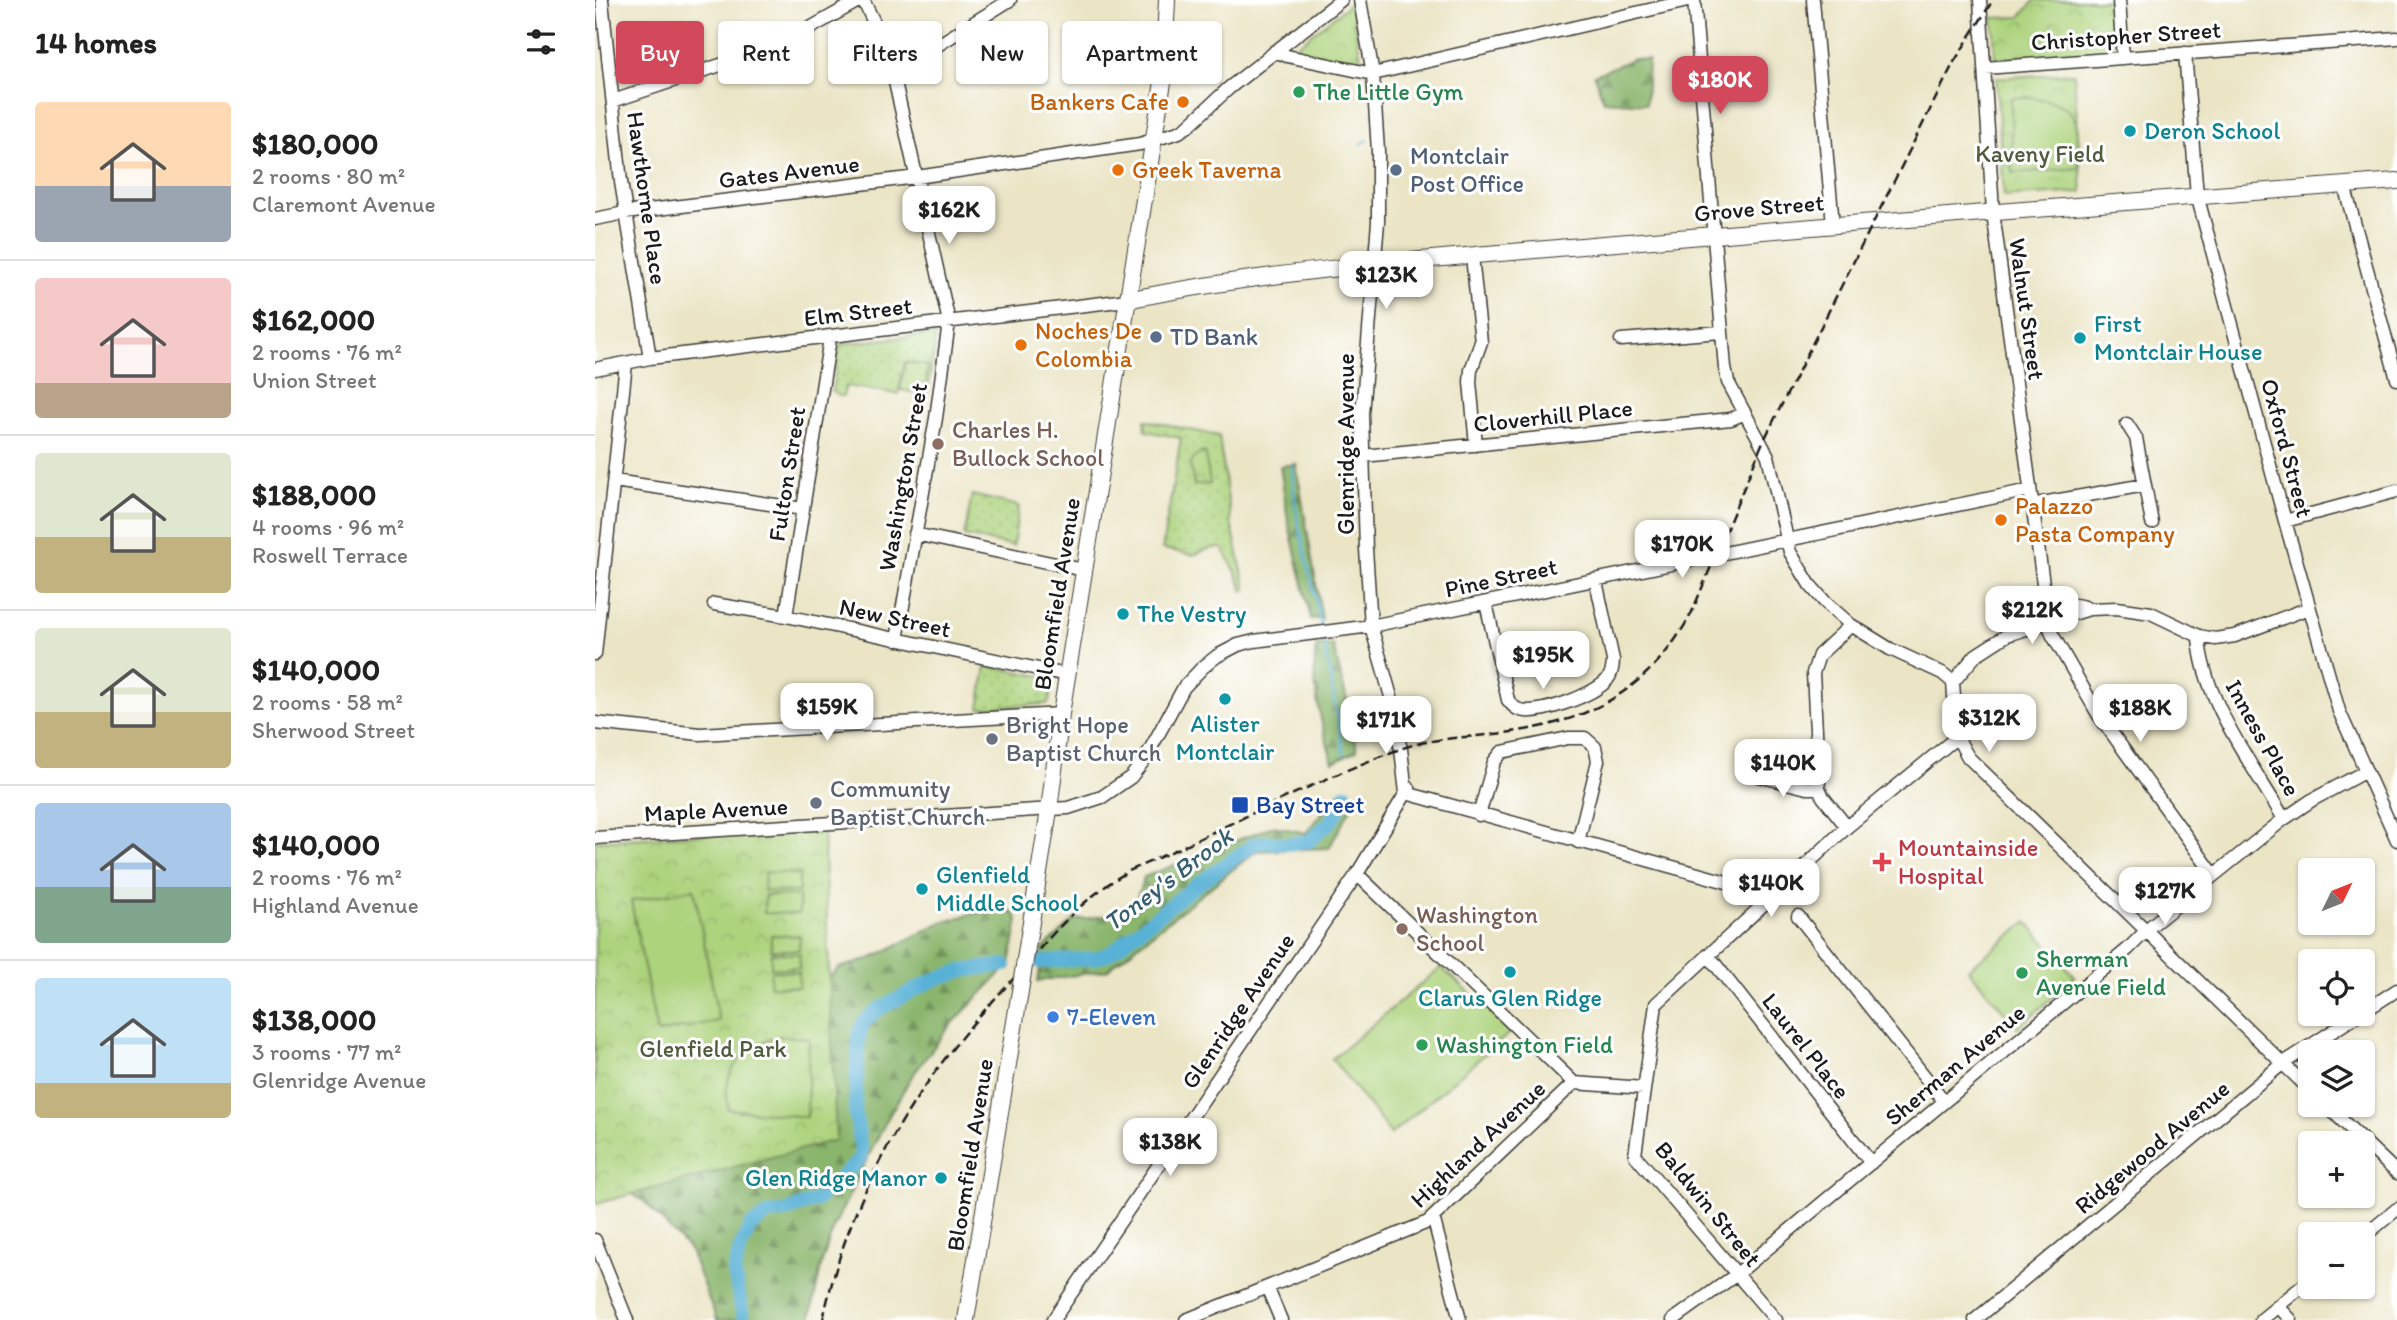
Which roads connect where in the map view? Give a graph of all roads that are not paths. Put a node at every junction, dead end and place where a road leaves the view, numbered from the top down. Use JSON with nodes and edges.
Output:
{"nodes":[{"id":1,"x":603,"y":0,"type":"edge"},
{"id":2,"x":861,"y":0,"type":"edge"},
{"id":3,"x":1010,"y":0,"type":"edge"},
{"id":4,"x":1167,"y":0,"type":"edge"},
{"id":5,"x":1341,"y":0,"type":"edge"},
{"id":6,"x":1360,"y":0,"type":"edge"},
{"id":7,"x":1693,"y":0,"type":"edge"},
{"id":8,"x":1812,"y":0,"type":"edge"},
{"id":9,"x":1980,"y":0,"type":"edge"},
{"id":10,"x":2119,"y":0,"type":"edge"},
{"id":11,"x":872,"y":21,"type":"edge"},
{"id":12,"x":2397,"y":38,"type":"edge"},
{"id":13,"x":942,"y":42,"type":"edge"},
{"id":14,"x":1275,"y":51,"type":"junction"},
{"id":15,"x":2185,"y":53,"type":"junction"},
{"id":16,"x":2123,"y":58,"type":"junction"},
{"id":17,"x":1985,"y":68,"type":"junction"},
{"id":18,"x":1373,"y":74,"type":"junction"},
{"id":19,"x":896,"y":84,"type":"edge"},
{"id":20,"x":613,"y":101,"type":"junction"},
{"id":21,"x":1154,"y":139,"type":"junction"},
{"id":22,"x":917,"y":177,"type":"junction"},
{"id":23,"x":2397,"y":181,"type":"edge"},
{"id":24,"x":2344,"y":185,"type":"junction"},
{"id":25,"x":2197,"y":195,"type":"junction"},
{"id":26,"x":1993,"y":212,"type":"junction"},
{"id":27,"x":625,"y":213,"type":"junction"},
{"id":28,"x":595,"y":219,"type":"edge"},
{"id":29,"x":1833,"y":225,"type":"junction"},
{"id":30,"x":1713,"y":235,"type":"junction"},
{"id":31,"x":1472,"y":256,"type":"junction"},
{"id":32,"x":1374,"y":264,"type":"junction"},
{"id":33,"x":1127,"y":300,"type":"junction"},
{"id":34,"x":949,"y":321,"type":"junction"},
{"id":35,"x":1721,"y":332,"type":"junction"},
{"id":36,"x":829,"y":338,"type":"junction"},
{"id":37,"x":1621,"y":340,"type":"dead end"},
{"id":38,"x":650,"y":358,"type":"junction"},
{"id":39,"x":626,"y":363,"type":"junction"},
{"id":40,"x":595,"y":369,"type":"edge"},
{"id":41,"x":2397,"y":379,"type":"edge"},
{"id":42,"x":1745,"y":413,"type":"junction"},
{"id":43,"x":2127,"y":424,"type":"dead end"},
{"id":44,"x":1476,"y":445,"type":"junction"},
{"id":45,"x":1363,"y":456,"type":"junction"},
{"id":46,"x":614,"y":481,"type":"junction"},
{"id":47,"x":2145,"y":485,"type":"junction"},
{"id":48,"x":2030,"y":490,"type":"junction"},
{"id":49,"x":2397,"y":491,"type":"edge"},
{"id":50,"x":2031,"y":505,"type":"junction"},
{"id":51,"x":803,"y":509,"type":"junction"},
{"id":52,"x":2285,"y":521,"type":"junction"},
{"id":53,"x":2152,"y":523,"type":"dead end"},
{"id":54,"x":915,"y":534,"type":"junction"},
{"id":55,"x":1787,"y":540,"type":"junction"},
{"id":56,"x":1084,"y":569,"type":"junction"},
{"id":57,"x":1596,"y":581,"type":"junction"},
{"id":58,"x":1486,"y":603,"type":"junction"},
{"id":59,"x":714,"y":604,"type":"dead end"},
{"id":60,"x":2309,"y":607,"type":"junction"},
{"id":61,"x":786,"y":615,"type":"junction"},
{"id":62,"x":2047,"y":615,"type":"junction"},
{"id":63,"x":1851,"y":625,"type":"junction"},
{"id":64,"x":1371,"y":626,"type":"junction"},
{"id":65,"x":2199,"y":636,"type":"junction"},
{"id":66,"x":897,"y":640,"type":"junction"},
{"id":67,"x":595,"y":654,"type":"edge"},
{"id":68,"x":1067,"y":675,"type":"junction"},
{"id":69,"x":1953,"y":682,"type":"junction"},
{"id":70,"x":1061,"y":714,"type":"junction"},
{"id":71,"x":595,"y":723,"type":"edge"},
{"id":72,"x":1957,"y":737,"type":"junction"},
{"id":73,"x":2367,"y":771,"type":"junction"},
{"id":74,"x":1747,"y":773,"type":"dead end"},
{"id":75,"x":1819,"y":788,"type":"junction"},
{"id":76,"x":1406,"y":793,"type":"junction"},
{"id":77,"x":1049,"y":810,"type":"junction"},
{"id":78,"x":1479,"y":815,"type":"junction"},
{"id":79,"x":2284,"y":820,"type":"junction"},
{"id":80,"x":1847,"y":827,"type":"junction"},
{"id":81,"x":595,"y":838,"type":"edge"},
{"id":82,"x":2397,"y":840,"type":"edge"},
{"id":83,"x":1578,"y":842,"type":"junction"},
{"id":84,"x":1357,"y":874,"type":"junction"},
{"id":85,"x":2214,"y":875,"type":"junction"},
{"id":86,"x":1769,"y":899,"type":"junction"},
{"id":87,"x":1798,"y":916,"type":"dead end"},
{"id":88,"x":2146,"y":932,"type":"junction"},
{"id":89,"x":1708,"y":955,"type":"junction"},
{"id":90,"x":2397,"y":990,"type":"edge"},
{"id":91,"x":2375,"y":1004,"type":"edge"},
{"id":92,"x":2342,"y":1026,"type":"edge"},
{"id":93,"x":2282,"y":1064,"type":"junction"},
{"id":94,"x":2298,"y":1079,"type":"edge"},
{"id":95,"x":1574,"y":1083,"type":"junction"},
{"id":96,"x":1644,"y":1088,"type":"junction"},
{"id":97,"x":1944,"y":1101,"type":"junction"},
{"id":98,"x":2339,"y":1117,"type":"edge"},
{"id":99,"x":1871,"y":1163,"type":"junction"},
{"id":100,"x":2397,"y":1173,"type":"edge"},
{"id":101,"x":2397,"y":1209,"type":"edge"},
{"id":102,"x":1433,"y":1217,"type":"junction"},
{"id":103,"x":2375,"y":1227,"type":"edge"},
{"id":104,"x":595,"y":1240,"type":"edge"},
{"id":105,"x":1737,"y":1274,"type":"junction"},
{"id":106,"x":1267,"y":1287,"type":"junction"},
{"id":107,"x":2298,"y":1290,"type":"edge"},
{"id":108,"x":2278,"y":1306,"type":"junction"},
{"id":109,"x":627,"y":1320,"type":"edge"},
{"id":110,"x":966,"y":1320,"type":"edge"},
{"id":111,"x":1053,"y":1320,"type":"edge"},
{"id":112,"x":1186,"y":1320,"type":"edge"},
{"id":113,"x":1281,"y":1320,"type":"edge"},
{"id":114,"x":1460,"y":1320,"type":"edge"},
{"id":115,"x":1673,"y":1320,"type":"edge"},
{"id":116,"x":1776,"y":1320,"type":"edge"},
{"id":117,"x":1975,"y":1320,"type":"edge"},
{"id":118,"x":2261,"y":1320,"type":"edge"},
{"id":119,"x":2291,"y":1320,"type":"edge"}],
"edges":[{"from":1,"to":20,"type":"street","name":"Hawthorne Place"},
{"from":2,"to":11,"type":"street"},
{"from":2,"to":20,"type":"street"},
{"from":3,"to":13,"type":"street"},
{"from":4,"to":21,"type":"main road","name":"Bloomfield Avenue"},
{"from":5,"to":14,"type":"street","name":"Gates Avenue"},
{"from":6,"to":18,"type":"street","name":"Glenridge Avenue"},
{"from":7,"to":18,"type":"street"},
{"from":7,"to":30,"type":"street"},
{"from":8,"to":29,"type":"street"},
{"from":9,"to":17,"type":"street","name":"Walnut Street"},
{"from":10,"to":16,"type":"street"},
{"from":12,"to":15,"type":"street","name":"Christopher Street"},
{"from":14,"to":18,"type":"street"},
{"from":14,"to":21,"type":"street","name":"Gates Avenue"},
{"from":15,"to":16,"type":"street","name":"Christopher Street"},
{"from":15,"to":25,"type":"street","name":"Oxford Street"},
{"from":16,"to":17,"type":"street","name":"Christopher Street"},
{"from":17,"to":26,"type":"street","name":"Walnut Street"},
{"from":18,"to":32,"type":"street","name":"Glenridge Avenue"},
{"from":19,"to":22,"type":"street"},
{"from":20,"to":27,"type":"street","name":"Hawthorne Place"},
{"from":21,"to":22,"type":"street","name":"Gates Avenue"},
{"from":21,"to":33,"type":"main road","name":"Bloomfield Avenue"},
{"from":22,"to":27,"type":"street","name":"Gates Avenue"},
{"from":22,"to":34,"type":"street"},
{"from":23,"to":24,"type":"main road","name":"Grove Street"},
{"from":24,"to":25,"type":"main road","name":"Grove Street"},
{"from":24,"to":41,"type":"street"},
{"from":25,"to":26,"type":"main road","name":"Grove Street"},
{"from":25,"to":52,"type":"street","name":"Oxford Street"},
{"from":26,"to":29,"type":"main road","name":"Grove Street"},
{"from":26,"to":48,"type":"street","name":"Walnut Street"},
{"from":27,"to":28,"type":"street","name":"Gates Avenue"},
{"from":27,"to":38,"type":"street","name":"Hawthorne Place"},
{"from":29,"to":30,"type":"main road","name":"Grove Street"},
{"from":30,"to":31,"type":"main road","name":"Grove Street"},
{"from":30,"to":35,"type":"street"},
{"from":31,"to":32,"type":"main road","name":"Grove Street"},
{"from":31,"to":44,"type":"street"},
{"from":32,"to":33,"type":"main road","name":"Grove Street"},
{"from":32,"to":45,"type":"street","name":"Glenridge Avenue"},
{"from":33,"to":34,"type":"street","name":"Elm Street"},
{"from":33,"to":56,"type":"main road","name":"Bloomfield Avenue"},
{"from":34,"to":36,"type":"street","name":"Elm Street"},
{"from":34,"to":54,"type":"street","name":"Washington Street"},
{"from":35,"to":37,"type":"street"},
{"from":35,"to":42,"type":"street"},
{"from":36,"to":38,"type":"street","name":"Elm Street"},
{"from":36,"to":51,"type":"street","name":"Fulton Street"},
{"from":38,"to":39,"type":"street","name":"Elm Street"},
{"from":39,"to":40,"type":"street","name":"Elm Street"},
{"from":39,"to":46,"type":"street"},
{"from":42,"to":44,"type":"street","name":"Cloverhill Place"},
{"from":42,"to":55,"type":"street"},
{"from":43,"to":47,"type":"street"},
{"from":44,"to":45,"type":"street","name":"Cloverhill Place"},
{"from":45,"to":64,"type":"street","name":"Glenridge Avenue"},
{"from":46,"to":51,"type":"street"},
{"from":46,"to":67,"type":"street"},
{"from":47,"to":50,"type":"street"},
{"from":47,"to":53,"type":"street"},
{"from":48,"to":50,"type":"street","name":"Walnut Street"},
{"from":48,"to":55,"type":"street","name":"Pine Street"},
{"from":49,"to":52,"type":"street"},
{"from":50,"to":62,"type":"street","name":"Walnut Street"},
{"from":51,"to":61,"type":"street","name":"Fulton Street"},
{"from":52,"to":60,"type":"street","name":"Oxford Street"},
{"from":54,"to":56,"type":"street"},
{"from":54,"to":66,"type":"street","name":"Washington Street"},
{"from":55,"to":57,"type":"street","name":"Pine Street"},
{"from":55,"to":63,"type":"street"},
{"from":56,"to":68,"type":"main road","name":"Bloomfield Avenue"},
{"from":57,"to":58,"type":"street","name":"Pine Street"},
{"from":57,"to":58,"type":"street"},
{"from":58,"to":64,"type":"street","name":"Pine Street"},
{"from":59,"to":61,"type":"street","name":"New Street"},
{"from":60,"to":65,"type":"street"},
{"from":60,"to":73,"type":"street","name":"Oxford Street"},
{"from":61,"to":66,"type":"street","name":"New Street"},
{"from":62,"to":65,"type":"street"},
{"from":62,"to":69,"type":"street"},
{"from":62,"to":85,"type":"street","name":"Walnut Street"},
{"from":63,"to":69,"type":"street"},
{"from":63,"to":75,"type":"street"},
{"from":64,"to":76,"type":"street","name":"Glenridge Avenue"},
{"from":64,"to":77,"type":"street","name":"Pine Street"},
{"from":65,"to":79,"type":"street","name":"Inness Place"},
{"from":66,"to":68,"type":"street","name":"New Street"},
{"from":68,"to":70,"type":"main road","name":"Bloomfield Avenue"},
{"from":69,"to":72,"type":"street"},
{"from":70,"to":71,"type":"street"},
{"from":70,"to":77,"type":"main road","name":"Bloomfield Avenue"},
{"from":72,"to":80,"type":"street"},
{"from":72,"to":88,"type":"street"},
{"from":73,"to":79,"type":"street","name":"Sherman Avenue"},
{"from":73,"to":82,"type":"street","name":"Oxford Street"},
{"from":74,"to":75,"type":"street"},
{"from":75,"to":80,"type":"street"},
{"from":76,"to":78,"type":"street"},
{"from":76,"to":84,"type":"street","name":"Glenridge Avenue"},
{"from":77,"to":81,"type":"street","name":"Maple Avenue"},
{"from":77,"to":110,"type":"main road","name":"Bloomfield Avenue","bridge":true},
{"from":78,"to":83,"type":"street"},
{"from":78,"to":83,"type":"street"},
{"from":79,"to":85,"type":"street","name":"Sherman Avenue"},
{"from":80,"to":86,"type":"street"},
{"from":83,"to":86,"type":"street"},
{"from":84,"to":95,"type":"street"},
{"from":84,"to":111,"type":"street","name":"Glenridge Avenue"},
{"from":85,"to":88,"type":"street","name":"Sherman Avenue"},
{"from":86,"to":89,"type":"street"},
{"from":87,"to":97,"type":"street"},
{"from":88,"to":93,"type":"street"},
{"from":88,"to":97,"type":"street","name":"Sherman Avenue"},
{"from":89,"to":96,"type":"street","name":"Baldwin Street"},
{"from":89,"to":99,"type":"street","name":"Laurel Place"},
{"from":90,"to":91,"type":"street","name":"Ridgewood Avenue"},
{"from":92,"to":93,"type":"street","name":"Ridgewood Avenue"},
{"from":93,"to":94,"type":"street"},
{"from":93,"to":117,"type":"street","name":"Ridgewood Avenue"},
{"from":95,"to":96,"type":"street","name":"Highland Avenue"},
{"from":95,"to":102,"type":"street","name":"Highland Avenue"},
{"from":96,"to":105,"type":"street","name":"Baldwin Street"},
{"from":97,"to":99,"type":"street","name":"Sherman Avenue"},
{"from":98,"to":100,"type":"street"},
{"from":99,"to":105,"type":"street","name":"Sherman Avenue"},
{"from":101,"to":103,"type":"street"},
{"from":102,"to":106,"type":"street","name":"Highland Avenue"},
{"from":102,"to":114,"type":"street"},
{"from":104,"to":109,"type":"street"},
{"from":105,"to":115,"type":"street","name":"Sherman Avenue"},
{"from":105,"to":116,"type":"street","name":"Baldwin Street"},
{"from":106,"to":112,"type":"street","name":"Highland Avenue"},
{"from":106,"to":113,"type":"street"},
{"from":107,"to":108,"type":"street"},
{"from":108,"to":118,"type":"street"},
{"from":108,"to":119,"type":"street"}]}
